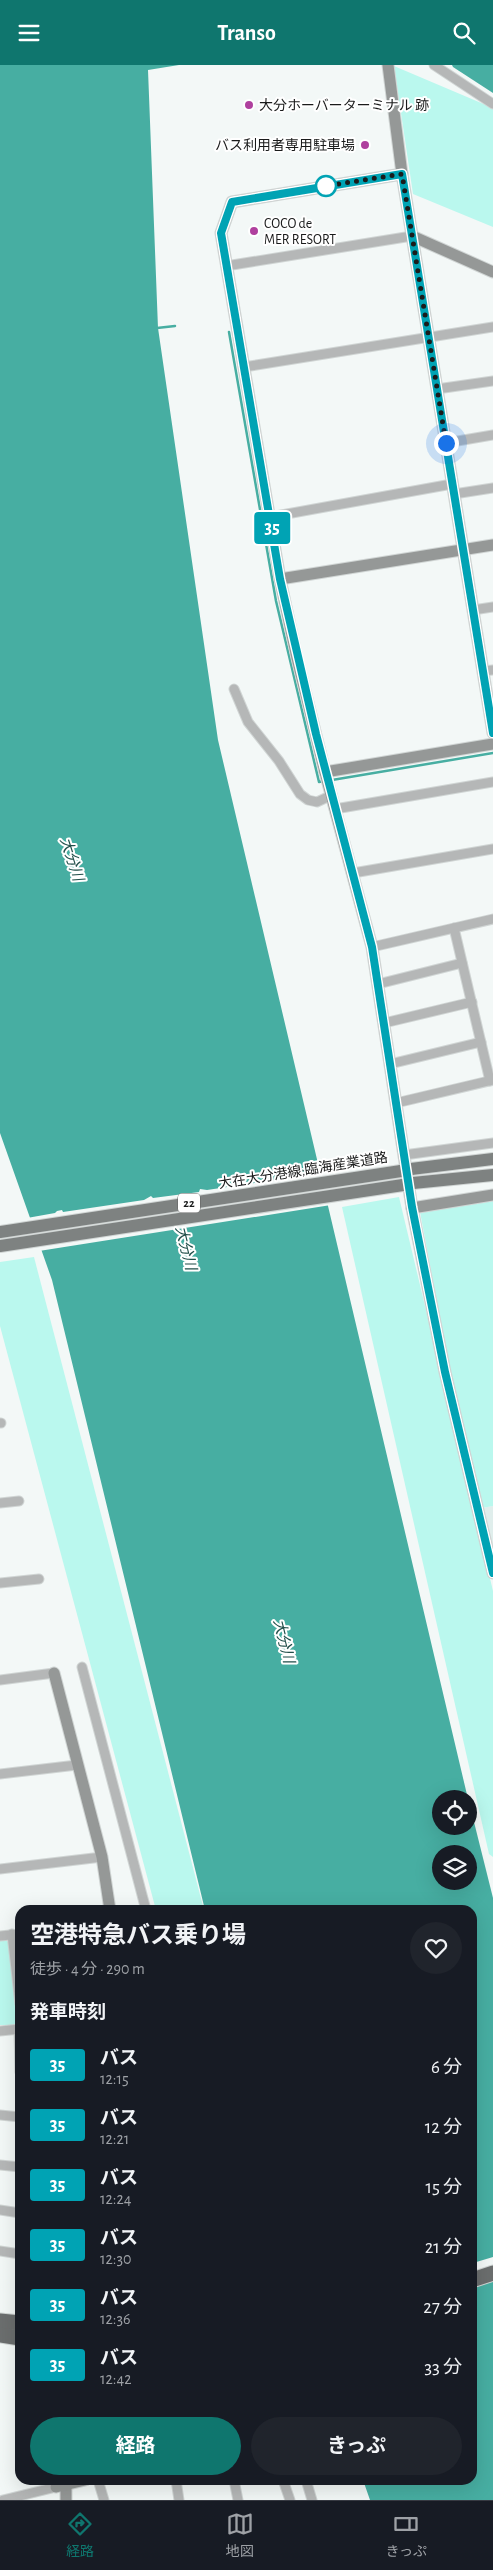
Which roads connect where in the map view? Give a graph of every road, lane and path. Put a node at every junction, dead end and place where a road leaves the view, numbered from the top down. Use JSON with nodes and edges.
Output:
{"nodes":[{"id":1,"x":388,"y":65,"type":"edge"},
{"id":2,"x":434,"y":65,"type":"edge"},
{"id":3,"x":493,"y":104,"type":"edge"},
{"id":4,"x":402,"y":174,"type":"junction"},
{"id":5,"x":412,"y":236,"type":"junction"},
{"id":6,"x":226,"y":266,"type":"junction"},
{"id":7,"x":493,"y":272,"type":"edge"},
{"id":8,"x":493,"y":327,"type":"edge"},
{"id":9,"x":428,"y":338,"type":"junction"},
{"id":10,"x":244,"y":367,"type":"junction"},
{"id":11,"x":493,"y":381,"type":"edge"},
{"id":12,"x":437,"y":389,"type":"junction"},
{"id":13,"x":493,"y":435,"type":"edge"},
{"id":14,"x":446,"y":443,"type":"junction"},
{"id":15,"x":493,"y":487,"type":"edge"},
{"id":16,"x":453,"y":489,"type":"junction"},
{"id":17,"x":270,"y":517,"type":"junction"},
{"id":18,"x":493,"y":545,"type":"edge"},
{"id":19,"x":463,"y":550,"type":"junction"},
{"id":20,"x":280,"y":579,"type":"junction"},
{"id":21,"x":493,"y":607,"type":"edge"},
{"id":22,"x":473,"y":610,"type":"junction"},
{"id":23,"x":488,"y":671,"type":"edge"},
{"id":24,"x":234,"y":689,"type":"dead end"},
{"id":25,"x":493,"y":733,"type":"edge"},
{"id":26,"x":493,"y":744,"type":"edge"},
{"id":27,"x":328,"y":782,"type":"junction"},
{"id":28,"x":493,"y":782,"type":"edge"},
{"id":29,"x":335,"y":809,"type":"junction"},
{"id":30,"x":493,"y":849,"type":"edge"},
{"id":31,"x":353,"y":873,"type":"junction"},
{"id":32,"x":493,"y":919,"type":"edge"},
{"id":33,"x":454,"y":928,"type":"junction"},
{"id":34,"x":372,"y":947,"type":"junction"},
{"id":35,"x":462,"y":963,"type":"junction"},
{"id":36,"x":378,"y":983,"type":"junction"},
{"id":37,"x":472,"y":1002,"type":"junction"},
{"id":38,"x":384,"y":1023,"type":"junction"},
{"id":39,"x":481,"y":1042,"type":"junction"},
{"id":40,"x":390,"y":1063,"type":"junction"},
{"id":41,"x":492,"y":1081,"type":"edge"},
{"id":42,"x":396,"y":1103,"type":"junction"},
{"id":43,"x":493,"y":1143,"type":"edge"},
{"id":44,"x":404,"y":1155,"type":"junction"},
{"id":45,"x":493,"y":1159,"type":"edge"},
{"id":46,"x":493,"y":1175,"type":"edge"},
{"id":47,"x":493,"y":1195,"type":"edge"},
{"id":48,"x":412,"y":1207,"type":"junction"},
{"id":49,"x":0,"y":1232,"type":"edge"},
{"id":50,"x":0,"y":1246,"type":"edge"},
{"id":51,"x":19,"y":1501,"type":"dead end"},
{"id":52,"x":0,"y":1503,"type":"edge"},
{"id":53,"x":493,"y":1573,"type":"edge"},
{"id":54,"x":39,"y":1579,"type":"dead end"},
{"id":55,"x":0,"y":1583,"type":"edge"},
{"id":56,"x":82,"y":1667,"type":"dead end"},
{"id":57,"x":54,"y":1673,"type":"joint"},
{"id":58,"x":0,"y":1680,"type":"edge"},
{"id":59,"x":77,"y":1765,"type":"junction"},
{"id":60,"x":0,"y":1774,"type":"edge"},
{"id":61,"x":102,"y":1857,"type":"junction"},
{"id":62,"x":0,"y":1869,"type":"edge"},
{"id":63,"x":109,"y":1905,"type":"edge"},
{"id":64,"x":145,"y":1905,"type":"edge"},
{"id":65,"x":15,"y":1934,"type":"edge"},
{"id":66,"x":0,"y":1936,"type":"edge"},
{"id":67,"x":15,"y":2029,"type":"edge"},
{"id":68,"x":0,"y":2031,"type":"edge"},
{"id":69,"x":0,"y":2115,"type":"edge"},
{"id":70,"x":15,"y":2116,"type":"edge"},
{"id":71,"x":0,"y":2165,"type":"edge"},
{"id":72,"x":15,"y":2166,"type":"edge"},
{"id":73,"x":0,"y":2210,"type":"edge"},
{"id":74,"x":15,"y":2212,"type":"edge"},
{"id":75,"x":0,"y":2251,"type":"edge"},
{"id":76,"x":15,"y":2253,"type":"edge"},
{"id":77,"x":493,"y":2265,"type":"edge"},
{"id":78,"x":477,"y":2270,"type":"edge"},
{"id":79,"x":493,"y":2273,"type":"edge"},
{"id":80,"x":477,"y":2278,"type":"edge"},
{"id":81,"x":0,"y":2321,"type":"edge"},
{"id":82,"x":15,"y":2322,"type":"edge"},
{"id":83,"x":0,"y":2335,"type":"edge"},
{"id":84,"x":15,"y":2336,"type":"edge"},
{"id":85,"x":54,"y":2485,"type":"edge"},
{"id":86,"x":61,"y":2485,"type":"edge"},
{"id":87,"x":62,"y":2485,"type":"edge"},
{"id":88,"x":100,"y":2485,"type":"edge"},
{"id":89,"x":177,"y":2485,"type":"edge"},
{"id":90,"x":235,"y":2485,"type":"edge"},
{"id":91,"x":284,"y":2485,"type":"edge"},
{"id":92,"x":308,"y":2485,"type":"edge"},
{"id":93,"x":3,"y":2500,"type":"edge"},
{"id":94,"x":58,"y":2500,"type":"edge"},
{"id":95,"x":66,"y":2500,"type":"edge"},
{"id":96,"x":104,"y":2500,"type":"edge"},
{"id":97,"x":179,"y":2500,"type":"edge"},
{"id":98,"x":238,"y":2500,"type":"edge"},
{"id":99,"x":290,"y":2500,"type":"edge"},
{"id":100,"x":312,"y":2500,"type":"edge"}],
"edges":[{"from":1,"to":4,"type":"street"},
{"from":2,"to":3,"type":"street"},
{"from":4,"to":5,"type":"street"},
{"from":4,"to":6,"type":"street"},
{"from":5,"to":6,"type":"street"},
{"from":5,"to":7,"type":"street"},
{"from":5,"to":9,"type":"street"},
{"from":6,"to":10,"type":"street"},
{"from":8,"to":9,"type":"street"},
{"from":9,"to":10,"type":"street"},
{"from":9,"to":12,"type":"street"},
{"from":10,"to":17,"type":"street"},
{"from":11,"to":12,"type":"street"},
{"from":12,"to":14,"type":"street"},
{"from":13,"to":14,"type":"street"},
{"from":14,"to":16,"type":"street"},
{"from":15,"to":16,"type":"street"},
{"from":16,"to":17,"type":"street"},
{"from":16,"to":19,"type":"street"},
{"from":17,"to":20,"type":"street"},
{"from":18,"to":19,"type":"street"},
{"from":19,"to":20,"type":"street"},
{"from":19,"to":22,"type":"street"},
{"from":20,"to":27,"type":"street"},
{"from":21,"to":22,"type":"street"},
{"from":22,"to":23,"type":"street"},
{"from":23,"to":25,"type":"street"},
{"from":24,"to":27,"type":"street"},
{"from":26,"to":27,"type":"street"},
{"from":27,"to":29,"type":"street"},
{"from":28,"to":29,"type":"street"},
{"from":29,"to":31,"type":"street"},
{"from":30,"to":31,"type":"street"},
{"from":31,"to":34,"type":"street"},
{"from":32,"to":33,"type":"street"},
{"from":33,"to":34,"type":"street"},
{"from":33,"to":35,"type":"street"},
{"from":34,"to":36,"type":"street"},
{"from":35,"to":36,"type":"street"},
{"from":35,"to":37,"type":"street"},
{"from":36,"to":38,"type":"street"},
{"from":37,"to":38,"type":"street"},
{"from":37,"to":39,"type":"street"},
{"from":38,"to":40,"type":"street"},
{"from":39,"to":40,"type":"street"},
{"from":39,"to":41,"type":"street"},
{"from":40,"to":42,"type":"street"},
{"from":41,"to":42,"type":"street"},
{"from":42,"to":44,"type":"street"},
{"from":43,"to":44,"type":"street"},
{"from":44,"to":48,"type":"street"},
{"from":45,"to":49,"type":"main road","name":"大在大分港線;臨海産業道路","number":"22"},
{"from":46,"to":50,"type":"main road","name":"大在大分港線;臨海産業道路","number":"22"},
{"from":47,"to":48,"type":"street"},
{"from":48,"to":53,"type":"street"},
{"from":51,"to":52,"type":"street"},
{"from":54,"to":55,"type":"street"},
{"from":56,"to":64,"type":"street"},
{"from":57,"to":58,"type":"street"},
{"from":57,"to":59,"type":"street"},
{"from":59,"to":60,"type":"street"},
{"from":59,"to":61,"type":"street"},
{"from":61,"to":62,"type":"street"},
{"from":61,"to":63,"type":"street"},
{"from":65,"to":66,"type":"street"},
{"from":67,"to":68,"type":"street"},
{"from":69,"to":70,"type":"street"},
{"from":71,"to":72,"type":"street"},
{"from":73,"to":74,"type":"street"},
{"from":75,"to":76,"type":"street"},
{"from":77,"to":78,"type":"highway"},
{"from":79,"to":80,"type":"highway"},
{"from":81,"to":82,"type":"highway"},
{"from":83,"to":84,"type":"highway"},
{"from":85,"to":93,"type":"street"},
{"from":86,"to":94,"type":"street"},
{"from":87,"to":95,"type":"street"},
{"from":88,"to":96,"type":"street"},
{"from":89,"to":97,"type":"street"},
{"from":90,"to":98,"type":"street"},
{"from":91,"to":99,"type":"street"},
{"from":92,"to":100,"type":"street"}]}
